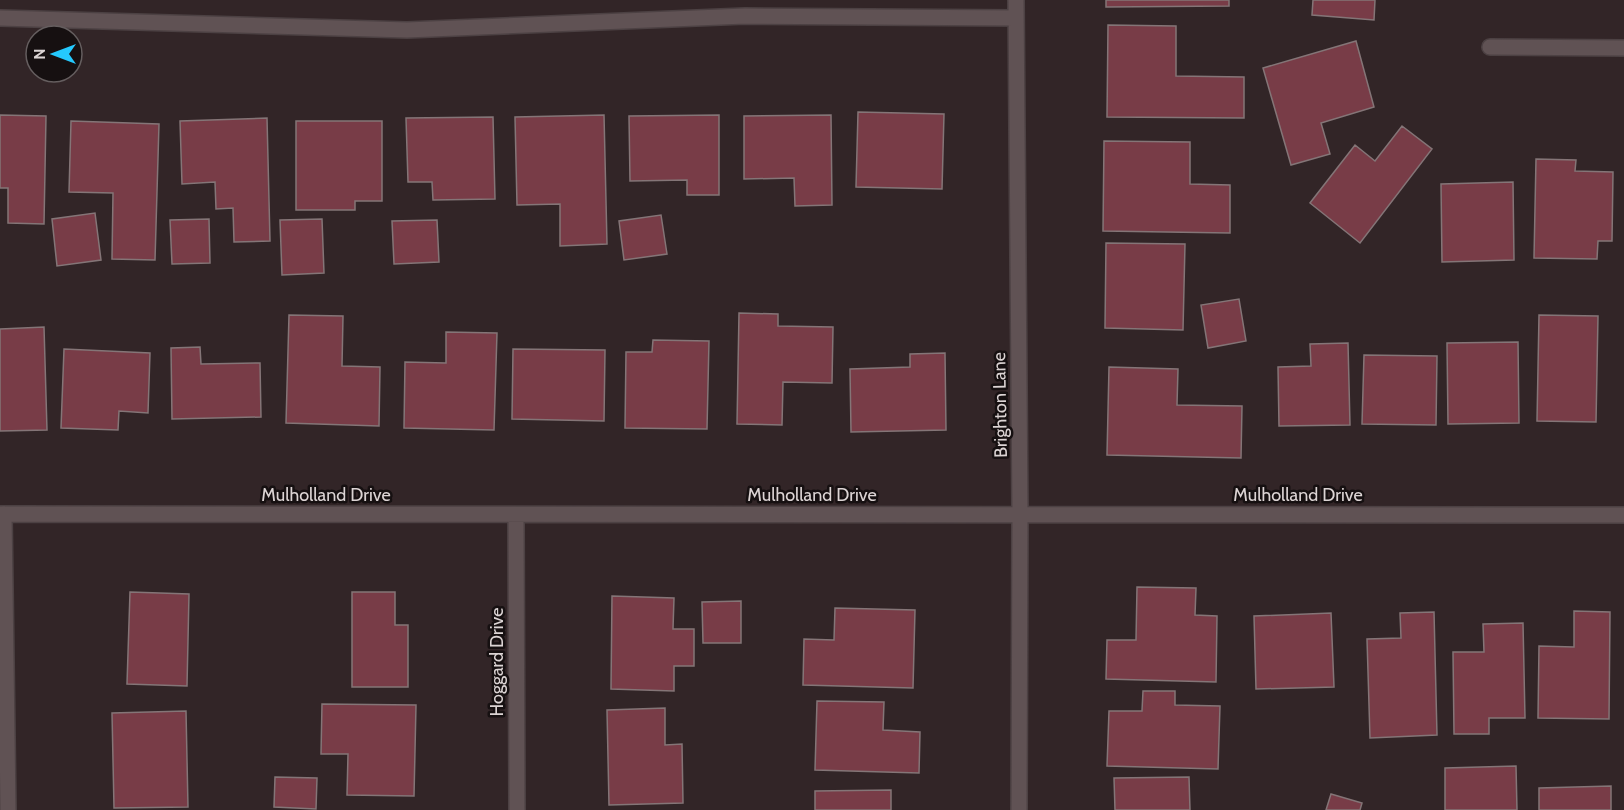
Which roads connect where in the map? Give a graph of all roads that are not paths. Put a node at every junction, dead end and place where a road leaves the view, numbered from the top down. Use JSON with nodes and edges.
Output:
{"nodes":[{"id":1,"x":1016,"y":0,"type":"edge"},
{"id":2,"x":0,"y":18,"type":"edge"},
{"id":3,"x":1016,"y":18,"type":"junction"},
{"id":4,"x":1490,"y":47,"type":"dead end"},
{"id":5,"x":1624,"y":48,"type":"edge"},
{"id":6,"x":2,"y":514,"type":"edge"},
{"id":7,"x":1020,"y":514,"type":"junction"},
{"id":8,"x":516,"y":515,"type":"junction"},
{"id":9,"x":1624,"y":515,"type":"edge"},
{"id":10,"x":8,"y":810,"type":"edge"},
{"id":11,"x":517,"y":810,"type":"edge"},
{"id":12,"x":1019,"y":810,"type":"edge"}],
"edges":[{"from":1,"to":3,"type":"street","name":"Brighton Lane"},
{"from":2,"to":3,"type":"street"},
{"from":3,"to":7,"type":"street","name":"Brighton Lane"},
{"from":4,"to":5,"type":"street"},
{"from":6,"to":8,"type":"street","name":"Mulholland Drive"},
{"from":6,"to":10,"type":"street"},
{"from":7,"to":8,"type":"street","name":"Mulholland Drive"},
{"from":7,"to":9,"type":"street","name":"Mulholland Drive"},
{"from":7,"to":12,"type":"street","name":"Brighton Lane"},
{"from":8,"to":11,"type":"street","name":"Hoggard Drive"}]}
